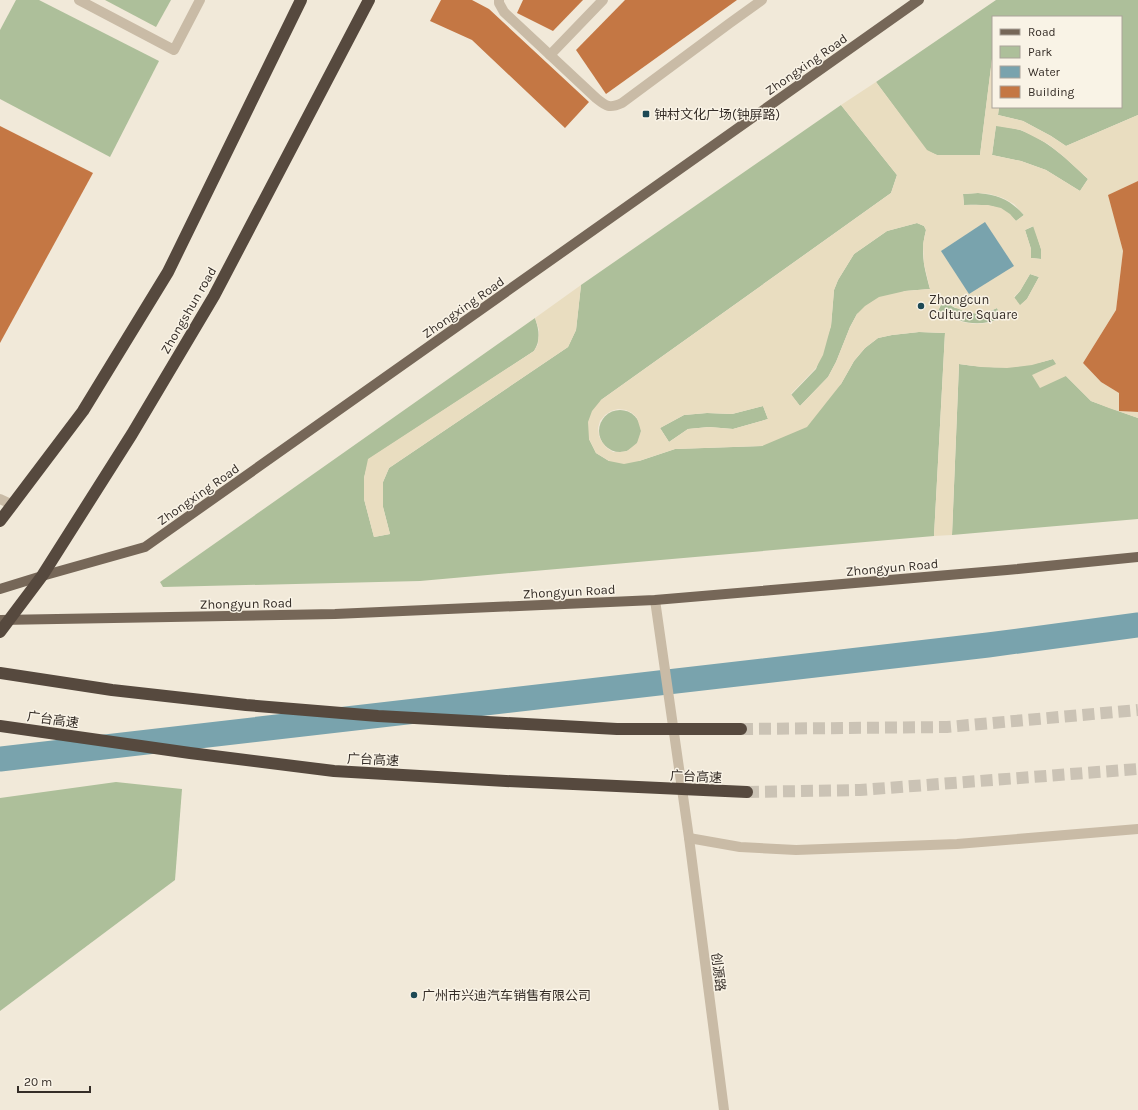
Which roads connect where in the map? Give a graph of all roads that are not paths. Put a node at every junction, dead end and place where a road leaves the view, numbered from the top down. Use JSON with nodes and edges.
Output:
{"nodes":[{"id":1,"x":79,"y":0,"type":"edge"},
{"id":2,"x":200,"y":0,"type":"edge"},
{"id":3,"x":300,"y":0,"type":"edge"},
{"id":4,"x":368,"y":0,"type":"edge"},
{"id":5,"x":499,"y":0,"type":"edge"},
{"id":6,"x":604,"y":0,"type":"edge"},
{"id":7,"x":762,"y":0,"type":"edge"},
{"id":8,"x":919,"y":0,"type":"edge"},
{"id":9,"x":550,"y":55,"type":"junction"},
{"id":10,"x":0,"y":499,"type":"edge"},
{"id":11,"x":13,"y":505,"type":"junction"},
{"id":12,"x":0,"y":521,"type":"edge"},
{"id":13,"x":1138,"y":557,"type":"edge"},
{"id":14,"x":42,"y":576,"type":"junction"},
{"id":15,"x":0,"y":589,"type":"edge"},
{"id":16,"x":655,"y":600,"type":"junction"},
{"id":17,"x":4,"y":620,"type":"edge"},
{"id":18,"x":0,"y":632,"type":"edge"},
{"id":19,"x":0,"y":673,"type":"edge"},
{"id":20,"x":0,"y":726,"type":"edge"},
{"id":21,"x":741,"y":729,"type":"tunnel mouth"},
{"id":22,"x":747,"y":792,"type":"tunnel mouth"},
{"id":23,"x":1138,"y":829,"type":"edge"},
{"id":24,"x":689,"y":838,"type":"junction"},
{"id":25,"x":724,"y":1110,"type":"edge"}],
"edges":[{"from":1,"to":2,"type":"street"},
{"from":3,"to":11,"type":"highway"},
{"from":4,"to":14,"type":"highway","name":"Zhongshun road"},
{"from":5,"to":9,"type":"street"},
{"from":6,"to":9,"type":"street"},
{"from":7,"to":9,"type":"street"},
{"from":8,"to":14,"type":"main road","name":"Zhongxing Road"},
{"from":10,"to":11,"type":"street"},
{"from":11,"to":12,"type":"highway"},
{"from":13,"to":16,"type":"main road","name":"Zhongyun Road"},
{"from":14,"to":15,"type":"main road","name":"Zhongxing Road"},
{"from":14,"to":17,"type":"highway","name":"Zhongshun road"},
{"from":16,"to":17,"type":"main road","name":"Zhongyun Road"},
{"from":16,"to":24,"type":"street","name":"创源路"},
{"from":17,"to":18,"type":"highway","name":"Zhongshun road"},
{"from":19,"to":21,"type":"highway"},
{"from":20,"to":22,"type":"highway","name":"广台高速"},
{"from":23,"to":24,"type":"street"},
{"from":24,"to":25,"type":"street","name":"创源路"}]}
